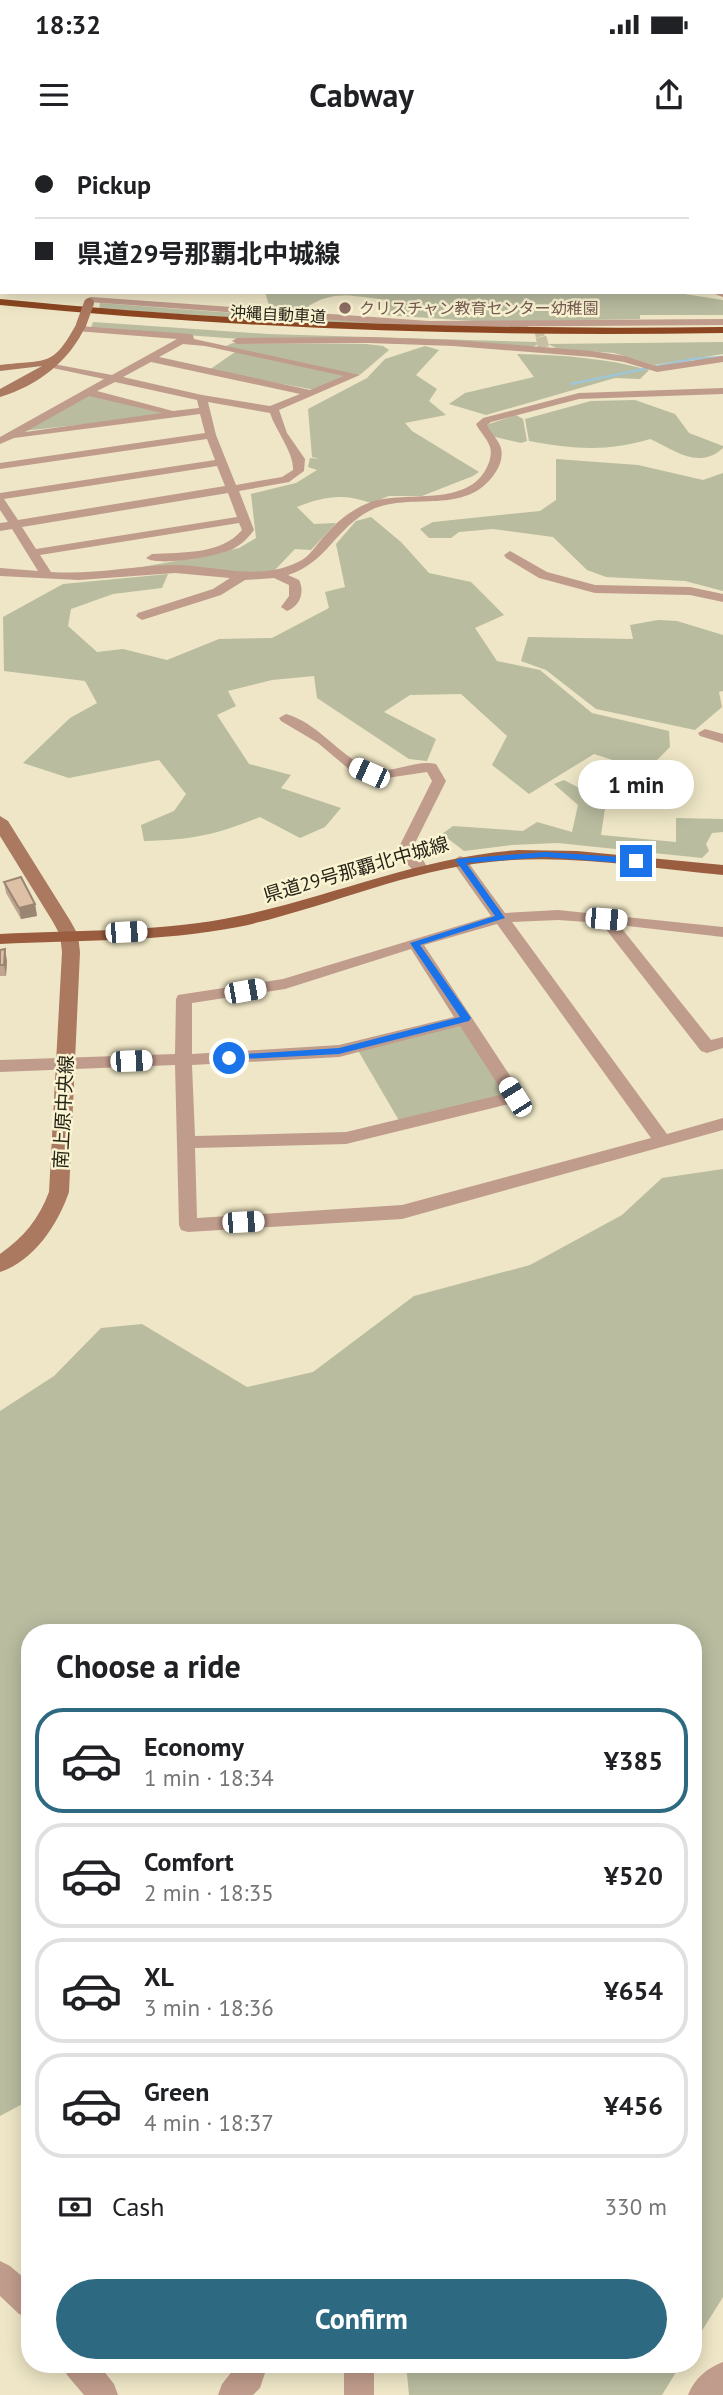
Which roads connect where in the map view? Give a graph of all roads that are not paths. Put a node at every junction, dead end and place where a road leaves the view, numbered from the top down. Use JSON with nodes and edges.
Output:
{"nodes":[{"id":1,"x":91,"y":299,"type":"edge"},
{"id":2,"x":0,"y":302,"type":"edge"},
{"id":3,"x":0,"y":309,"type":"edge"},
{"id":4,"x":723,"y":322,"type":"edge"},
{"id":5,"x":80,"y":327,"type":"junction"},
{"id":6,"x":723,"y":330,"type":"edge"},
{"id":7,"x":723,"y":337,"type":"edge"},
{"id":8,"x":208,"y":341,"type":"junction"},
{"id":9,"x":149,"y":358,"type":"junction"},
{"id":10,"x":723,"y":359,"type":"edge"},
{"id":11,"x":54,"y":363,"type":"junction"},
{"id":12,"x":0,"y":368,"type":"edge"},
{"id":13,"x":111,"y":378,"type":"junction"},
{"id":14,"x":723,"y":391,"type":"edge"},
{"id":15,"x":86,"y":393,"type":"junction"},
{"id":16,"x":311,"y":393,"type":"junction"},
{"id":17,"x":0,"y":394,"type":"edge"},
{"id":18,"x":202,"y":398,"type":"junction"},
{"id":19,"x":271,"y":409,"type":"junction"},
{"id":20,"x":204,"y":411,"type":"junction"},
{"id":21,"x":179,"y":414,"type":"junction"},
{"id":22,"x":211,"y":435,"type":"junction"},
{"id":23,"x":3,"y":439,"type":"edge"},
{"id":24,"x":221,"y":462,"type":"junction"},
{"id":25,"x":0,"y":467,"type":"edge"},
{"id":26,"x":233,"y":489,"type":"junction"},
{"id":27,"x":0,"y":499,"type":"edge"},
{"id":28,"x":244,"y":519,"type":"junction"},
{"id":29,"x":15,"y":525,"type":"junction"},
{"id":30,"x":0,"y":527,"type":"edge"},
{"id":31,"x":135,"y":536,"type":"junction"},
{"id":32,"x":32,"y":552,"type":"junction"},
{"id":33,"x":510,"y":555,"type":"dead end"},
{"id":34,"x":145,"y":559,"type":"junction"},
{"id":35,"x":0,"y":572,"type":"edge"},
{"id":36,"x":47,"y":575,"type":"junction"},
{"id":37,"x":278,"y":575,"type":"junction"},
{"id":38,"x":79,"y":577,"type":"junction"},
{"id":39,"x":242,"y":577,"type":"junction"},
{"id":40,"x":723,"y":598,"type":"edge"},
{"id":41,"x":287,"y":607,"type":"dead end"},
{"id":42,"x":142,"y":616,"type":"dead end"},
{"id":43,"x":286,"y":718,"type":"dead end"},
{"id":44,"x":705,"y":733,"type":"dead end"},
{"id":45,"x":723,"y":739,"type":"edge"},
{"id":46,"x":0,"y":821,"type":"edge"},
{"id":47,"x":460,"y":861,"type":"junction"},
{"id":48,"x":421,"y":870,"type":"junction"},
{"id":49,"x":723,"y":870,"type":"edge"},
{"id":50,"x":501,"y":918,"type":"junction"},
{"id":51,"x":606,"y":919,"type":"junction"},
{"id":52,"x":723,"y":932,"type":"edge"},
{"id":53,"x":69,"y":935,"type":"junction"},
{"id":54,"x":0,"y":939,"type":"edge"},
{"id":55,"x":415,"y":943,"type":"junction"},
{"id":56,"x":466,"y":1018,"type":"junction"},
{"id":57,"x":723,"y":1042,"type":"edge"},
{"id":58,"x":182,"y":1060,"type":"junction"},
{"id":59,"x":65,"y":1063,"type":"junction"},
{"id":60,"x":0,"y":1066,"type":"edge"},
{"id":61,"x":723,"y":1124,"type":"edge"},
{"id":62,"x":663,"y":1141,"type":"junction"},
{"id":63,"x":188,"y":1142,"type":"junction"},
{"id":64,"x":0,"y":1264,"type":"edge"},
{"id":65,"x":0,"y":2276,"type":"edge"},
{"id":66,"x":21,"y":2295,"type":"edge"},
{"id":67,"x":85,"y":2373,"type":"edge"},
{"id":68,"x":250,"y":2373,"type":"edge"},
{"id":69,"x":359,"y":2373,"type":"edge"},
{"id":70,"x":723,"y":2378,"type":"edge"},
{"id":71,"x":103,"y":2395,"type":"edge"},
{"id":72,"x":233,"y":2395,"type":"edge"},
{"id":73,"x":359,"y":2395,"type":"edge"},
{"id":74,"x":703,"y":2395,"type":"edge"}],
"edges":[{"from":1,"to":4,"type":"street"},
{"from":1,"to":5,"type":"main road","bridge":true},
{"from":2,"to":6,"type":"highway","name":"沖縄自動車道"},
{"from":3,"to":7,"type":"highway","name":"沖縄自動車道"},
{"from":5,"to":8,"type":"street"},
{"from":5,"to":11,"type":"main road"},
{"from":8,"to":9,"type":"street"},
{"from":8,"to":10,"type":"street"},
{"from":8,"to":16,"type":"street"},
{"from":9,"to":13,"type":"street"},
{"from":9,"to":16,"type":"street"},
{"from":11,"to":12,"type":"main road"},
{"from":11,"to":13,"type":"street"},
{"from":11,"to":17,"type":"main road"},
{"from":13,"to":15,"type":"street"},
{"from":13,"to":18,"type":"street"},
{"from":14,"to":37,"type":"street"},
{"from":15,"to":21,"type":"street"},
{"from":15,"to":23,"type":"street"},
{"from":16,"to":19,"type":"street"},
{"from":18,"to":19,"type":"street"},
{"from":18,"to":20,"type":"street"},
{"from":19,"to":26,"type":"street"},
{"from":20,"to":21,"type":"street"},
{"from":20,"to":22,"type":"street"},
{"from":21,"to":23,"type":"street"},
{"from":22,"to":24,"type":"street"},
{"from":22,"to":25,"type":"street"},
{"from":24,"to":26,"type":"street"},
{"from":24,"to":27,"type":"street"},
{"from":26,"to":28,"type":"street"},
{"from":26,"to":29,"type":"street"},
{"from":27,"to":29,"type":"street"},
{"from":28,"to":31,"type":"street"},
{"from":28,"to":34,"type":"street"},
{"from":29,"to":30,"type":"street"},
{"from":29,"to":32,"type":"street"},
{"from":31,"to":32,"type":"street"},
{"from":31,"to":34,"type":"street"},
{"from":32,"to":36,"type":"street"},
{"from":33,"to":40,"type":"street"},
{"from":34,"to":38,"type":"street"},
{"from":35,"to":36,"type":"street"},
{"from":36,"to":38,"type":"street"},
{"from":37,"to":39,"type":"street"},
{"from":37,"to":41,"type":"street"},
{"from":38,"to":39,"type":"street"},
{"from":39,"to":42,"type":"street"},
{"from":43,"to":48,"type":"street"},
{"from":44,"to":45,"type":"street"},
{"from":46,"to":53,"type":"main road"},
{"from":47,"to":48,"type":"main road","name":"県道29号那覇北中城線"},
{"from":47,"to":49,"type":"main road","name":"県道29号那覇北中城線"},
{"from":47,"to":50,"type":"street"},
{"from":48,"to":53,"type":"main road","name":"県道29号那覇北中城線"},
{"from":50,"to":51,"type":"street"},
{"from":50,"to":55,"type":"street"},
{"from":50,"to":62,"type":"street"},
{"from":51,"to":52,"type":"street"},
{"from":51,"to":57,"type":"street"},
{"from":53,"to":54,"type":"main road","name":"県道29号那覇北中城線"},
{"from":53,"to":59,"type":"main road","name":"南上原中央線"},
{"from":55,"to":56,"type":"street"},
{"from":55,"to":58,"type":"street"},
{"from":56,"to":58,"type":"street"},
{"from":56,"to":63,"type":"street"},
{"from":58,"to":59,"type":"street"},
{"from":58,"to":63,"type":"street"},
{"from":59,"to":60,"type":"street"},
{"from":59,"to":64,"type":"main road","name":"南上原中央線"},
{"from":61,"to":62,"type":"street"},
{"from":62,"to":63,"type":"street"},
{"from":65,"to":66,"type":"street"},
{"from":67,"to":71,"type":"street"},
{"from":68,"to":72,"type":"street"},
{"from":69,"to":73,"type":"street"},
{"from":70,"to":74,"type":"street"}]}
